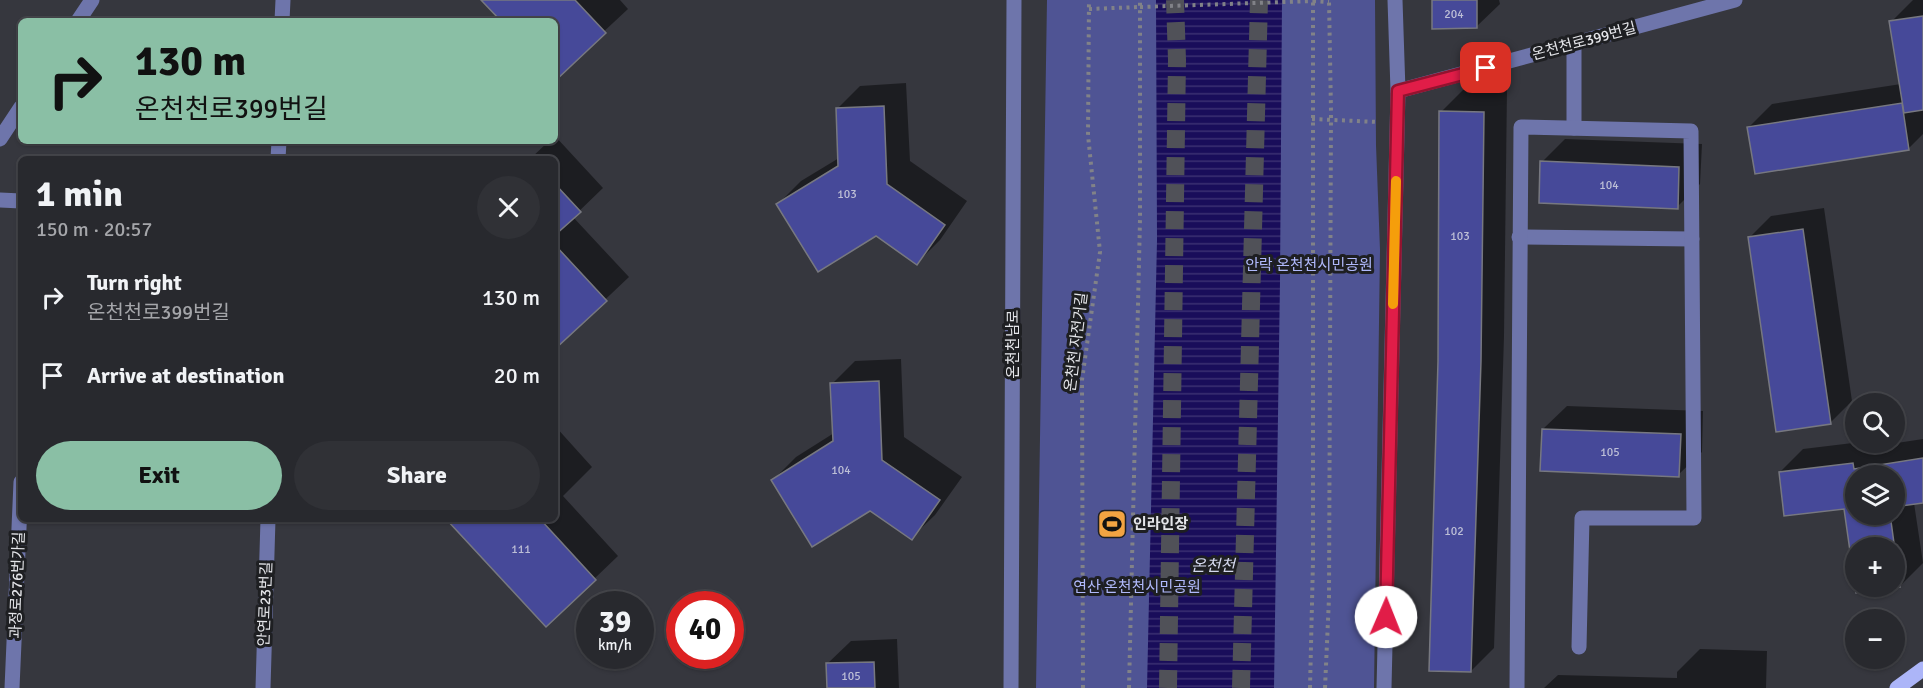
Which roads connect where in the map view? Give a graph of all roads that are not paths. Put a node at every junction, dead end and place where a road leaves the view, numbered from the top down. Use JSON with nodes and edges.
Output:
{"nodes":[{"id":1,"x":92,"y":0,"type":"edge"},
{"id":2,"x":283,"y":0,"type":"edge"},
{"id":3,"x":1014,"y":0,"type":"edge"},
{"id":4,"x":1395,"y":0,"type":"edge"},
{"id":5,"x":1735,"y":0,"type":"edge"},
{"id":6,"x":80,"y":18,"type":"edge"},
{"id":7,"x":282,"y":18,"type":"edge"},
{"id":8,"x":1574,"y":44,"type":"junction"},
{"id":9,"x":1398,"y":91,"type":"junction"},
{"id":10,"x":18,"y":112,"type":"edge"},
{"id":11,"x":1575,"y":128,"type":"junction"},
{"id":12,"x":0,"y":139,"type":"edge"},
{"id":13,"x":0,"y":201,"type":"edge"},
{"id":14,"x":18,"y":201,"type":"edge"},
{"id":15,"x":1520,"y":237,"type":"junction"},
{"id":16,"x":1692,"y":240,"type":"junction"},
{"id":17,"x":19,"y":522,"type":"edge"},
{"id":18,"x":268,"y":522,"type":"edge"},
{"id":19,"x":1579,"y":647,"type":"dead end"},
{"id":20,"x":1923,"y":669,"type":"edge"},
{"id":21,"x":12,"y":688,"type":"edge"},
{"id":22,"x":263,"y":688,"type":"edge"},
{"id":23,"x":1011,"y":688,"type":"edge"},
{"id":24,"x":1384,"y":688,"type":"edge"},
{"id":25,"x":1517,"y":688,"type":"edge"},
{"id":26,"x":1897,"y":688,"type":"edge"}],
"edges":[{"from":1,"to":6,"type":"street"},
{"from":2,"to":7,"type":"street"},
{"from":3,"to":23,"type":"street","name":"온천천남로"},
{"from":4,"to":9,"type":"street"},
{"from":5,"to":8,"type":"street","name":"온천천로399번길"},
{"from":8,"to":9,"type":"street","name":"온천천로399번길"},
{"from":8,"to":11,"type":"street"},
{"from":9,"to":24,"type":"street"},
{"from":10,"to":12,"type":"street"},
{"from":11,"to":15,"type":"street"},
{"from":11,"to":16,"type":"street"},
{"from":13,"to":14,"type":"street"},
{"from":15,"to":16,"type":"street"},
{"from":15,"to":25,"type":"street"},
{"from":16,"to":19,"type":"street"},
{"from":17,"to":21,"type":"street","name":"과정로276번가길"},
{"from":18,"to":22,"type":"street","name":"안연로23번길"},
{"from":20,"to":26,"type":"main road"}]}
